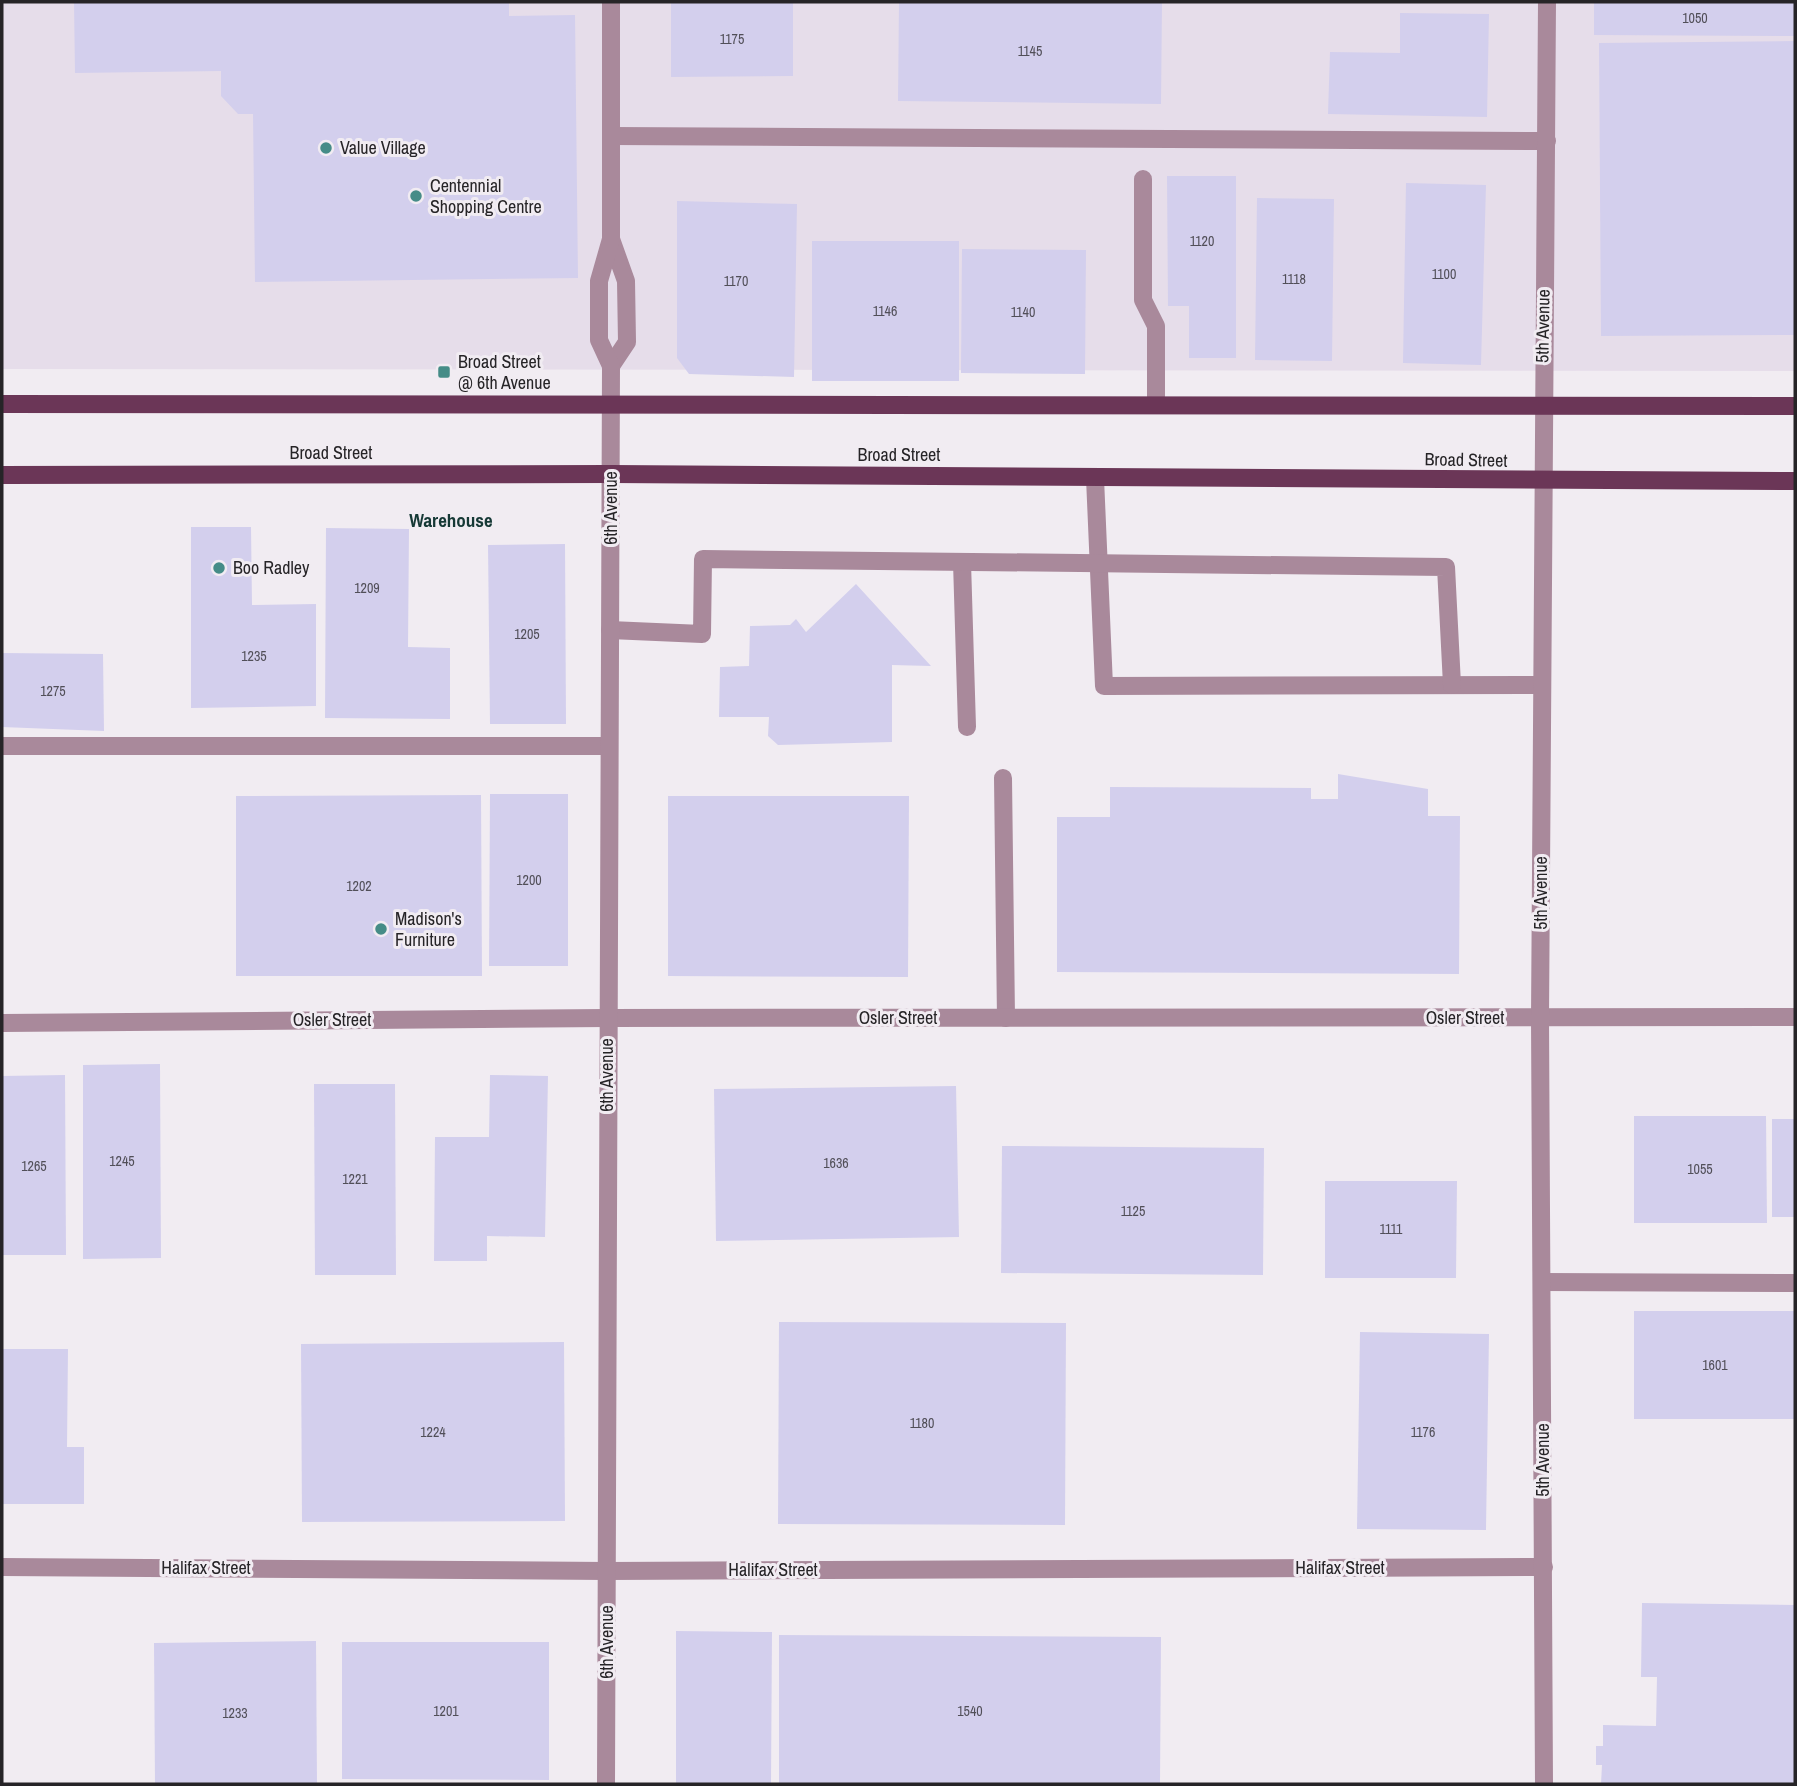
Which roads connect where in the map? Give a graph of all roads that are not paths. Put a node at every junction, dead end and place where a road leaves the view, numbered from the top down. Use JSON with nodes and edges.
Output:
{"nodes":[{"id":1,"x":611,"y":2,"type":"edge"},
{"id":2,"x":1547,"y":2,"type":"edge"},
{"id":3,"x":611,"y":136,"type":"junction"},
{"id":4,"x":1547,"y":141,"type":"junction"},
{"id":5,"x":1143,"y":179,"type":"dead end"},
{"id":6,"x":611,"y":239,"type":"junction"},
{"id":7,"x":611,"y":366,"type":"junction"},
{"id":8,"x":2,"y":404,"type":"edge"},
{"id":9,"x":1156,"y":404,"type":"junction"},
{"id":10,"x":1795,"y":406,"type":"edge"},
{"id":11,"x":610,"y":407,"type":"junction"},
{"id":12,"x":1542,"y":407,"type":"junction"},
{"id":13,"x":611,"y":474,"type":"junction"},
{"id":14,"x":2,"y":475,"type":"edge"},
{"id":15,"x":1095,"y":478,"type":"junction"},
{"id":16,"x":1795,"y":481,"type":"edge"},
{"id":17,"x":1541,"y":482,"type":"junction"},
{"id":18,"x":962,"y":562,"type":"junction"},
{"id":19,"x":1098,"y":563,"type":"junction"},
{"id":20,"x":610,"y":630,"type":"junction"},
{"id":21,"x":1452,"y":685,"type":"junction"},
{"id":22,"x":1542,"y":685,"type":"junction"},
{"id":23,"x":967,"y":727,"type":"dead end"},
{"id":24,"x":2,"y":746,"type":"edge"},
{"id":25,"x":609,"y":746,"type":"junction"},
{"id":26,"x":1003,"y":778,"type":"dead end"},
{"id":27,"x":1795,"y":1017,"type":"edge"},
{"id":28,"x":607,"y":1018,"type":"junction"},
{"id":29,"x":1006,"y":1018,"type":"junction"},
{"id":30,"x":1540,"y":1018,"type":"junction"},
{"id":31,"x":2,"y":1023,"type":"edge"},
{"id":32,"x":1542,"y":1282,"type":"junction"},
{"id":33,"x":1795,"y":1283,"type":"edge"},
{"id":34,"x":2,"y":1567,"type":"edge"},
{"id":35,"x":1544,"y":1567,"type":"junction"},
{"id":36,"x":607,"y":1571,"type":"junction"},
{"id":37,"x":606,"y":1784,"type":"edge"},
{"id":38,"x":1544,"y":1784,"type":"edge"}],
"edges":[{"from":1,"to":3,"type":"street","name":"6th Avenue"},
{"from":2,"to":4,"type":"street","name":"5th Avenue"},
{"from":3,"to":4,"type":"street"},
{"from":3,"to":6,"type":"street","name":"6th Avenue"},
{"from":4,"to":12,"type":"street","name":"5th Avenue"},
{"from":5,"to":9,"type":"street"},
{"from":6,"to":7,"type":"street","name":"6th Avenue"},
{"from":6,"to":7,"type":"street","name":"6th Avenue"},
{"from":7,"to":11,"type":"street","name":"6th Avenue"},
{"from":8,"to":11,"type":"main road"},
{"from":9,"to":11,"type":"main road"},
{"from":9,"to":12,"type":"main road"},
{"from":10,"to":12,"type":"main road"},
{"from":11,"to":13,"type":"street","name":"6th Avenue"},
{"from":12,"to":17,"type":"street","name":"5th Avenue"},
{"from":13,"to":14,"type":"main road","name":"Broad Street"},
{"from":13,"to":15,"type":"main road","name":"Broad Street"},
{"from":13,"to":20,"type":"street","name":"6th Avenue"},
{"from":15,"to":17,"type":"main road","name":"Broad Street"},
{"from":15,"to":19,"type":"street"},
{"from":16,"to":17,"type":"main road","name":"Broad Street"},
{"from":17,"to":22,"type":"street","name":"5th Avenue"},
{"from":18,"to":19,"type":"street"},
{"from":18,"to":20,"type":"street"},
{"from":18,"to":23,"type":"street"},
{"from":19,"to":21,"type":"street"},
{"from":19,"to":21,"type":"street"},
{"from":20,"to":25,"type":"street","name":"6th Avenue"},
{"from":21,"to":22,"type":"street"},
{"from":22,"to":30,"type":"street","name":"5th Avenue"},
{"from":24,"to":25,"type":"street"},
{"from":25,"to":28,"type":"street","name":"6th Avenue"},
{"from":26,"to":29,"type":"street"},
{"from":27,"to":30,"type":"street","name":"Osler Street"},
{"from":28,"to":29,"type":"street","name":"Osler Street"},
{"from":28,"to":31,"type":"street","name":"Osler Street"},
{"from":28,"to":36,"type":"street","name":"6th Avenue"},
{"from":29,"to":30,"type":"street","name":"Osler Street"},
{"from":30,"to":32,"type":"street","name":"5th Avenue"},
{"from":32,"to":33,"type":"street"},
{"from":32,"to":35,"type":"street","name":"5th Avenue"},
{"from":34,"to":36,"type":"street","name":"Halifax Street"},
{"from":35,"to":36,"type":"street","name":"Halifax Street"},
{"from":35,"to":38,"type":"street","name":"5th Avenue"},
{"from":36,"to":37,"type":"street","name":"6th Avenue"}]}
